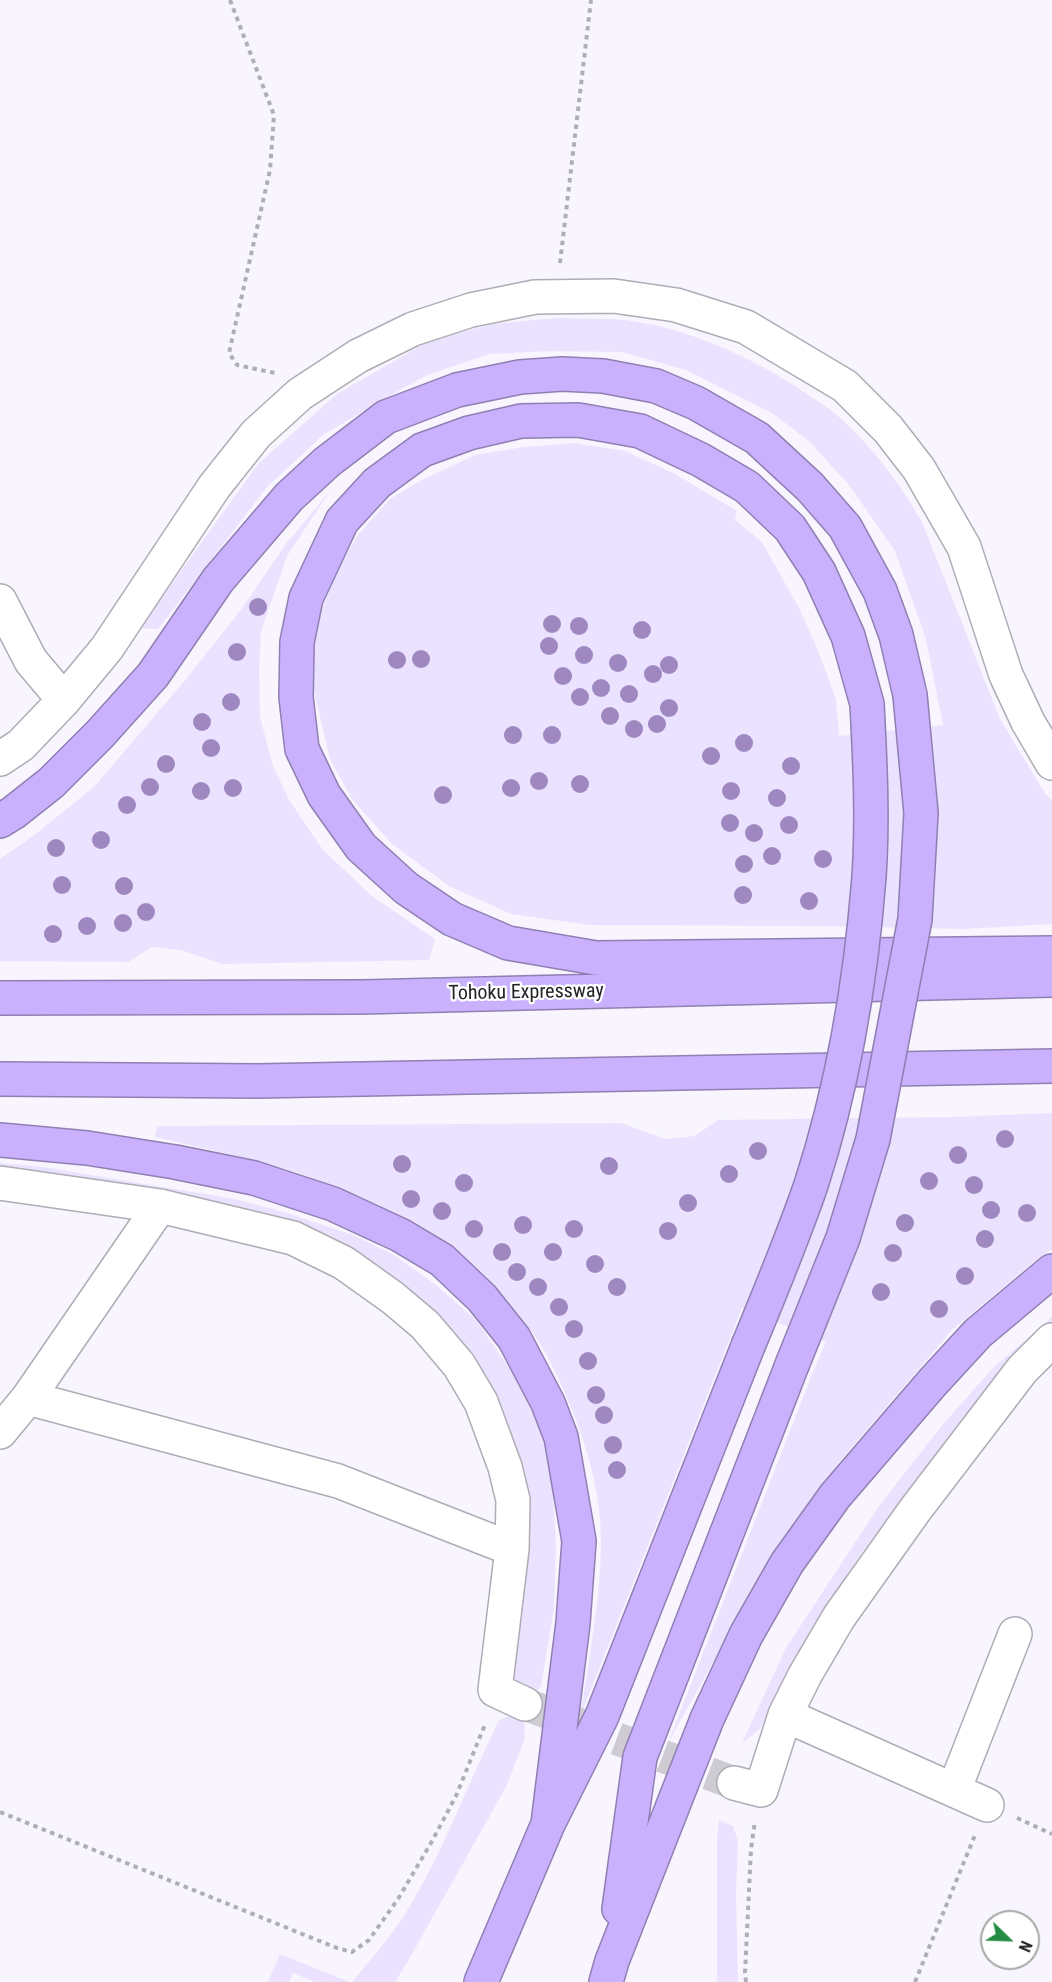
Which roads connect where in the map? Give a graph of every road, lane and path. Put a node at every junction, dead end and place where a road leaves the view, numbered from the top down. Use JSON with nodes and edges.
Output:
{"nodes":[{"id":1,"x":230,"y":0,"type":"edge"},
{"id":2,"x":591,"y":0,"type":"edge"},
{"id":3,"x":561,"y":296,"type":"junction"},
{"id":4,"x":300,"y":394,"type":"junction"},
{"id":5,"x":0,"y":601,"type":"edge"},
{"id":6,"x":64,"y":700,"type":"junction"},
{"id":7,"x":0,"y":759,"type":"edge"},
{"id":8,"x":1052,"y":763,"type":"edge"},
{"id":9,"x":0,"y":821,"type":"edge"},
{"id":10,"x":1052,"y":953,"type":"edge"},
{"id":11,"x":1052,"y":980,"type":"edge"},
{"id":12,"x":0,"y":998,"type":"edge"},
{"id":13,"x":1052,"y":1066,"type":"edge"},
{"id":14,"x":0,"y":1079,"type":"edge"},
{"id":15,"x":0,"y":1140,"type":"edge"},
{"id":16,"x":0,"y":1183,"type":"edge"},
{"id":17,"x":160,"y":1206,"type":"junction"},
{"id":18,"x":1052,"y":1271,"type":"edge"},
{"id":19,"x":1052,"y":1340,"type":"edge"},
{"id":20,"x":28,"y":1398,"type":"junction"},
{"id":21,"x":0,"y":1432,"type":"edge"},
{"id":22,"x":512,"y":1549,"type":"junction"},
{"id":23,"x":1015,"y":1634,"type":"dead end"},
{"id":24,"x":495,"y":1690,"type":"junction"},
{"id":25,"x":525,"y":1704,"type":"tunnel mouth"},
{"id":26,"x":785,"y":1715,"type":"junction"},
{"id":27,"x":747,"y":1786,"type":"joint"},
{"id":28,"x":954,"y":1790,"type":"junction"},
{"id":29,"x":987,"y":1805,"type":"joint"},
{"id":30,"x":0,"y":1812,"type":"edge"},
{"id":31,"x":548,"y":1824,"type":"junction"},
{"id":32,"x":609,"y":1972,"type":"edge"},
{"id":33,"x":482,"y":1982,"type":"edge"},
{"id":34,"x":746,"y":1982,"type":"edge"},
{"id":35,"x":915,"y":1982,"type":"edge"}],
"edges":[{"from":1,"to":4,"type":"path"},
{"from":2,"to":3,"type":"path"},
{"from":3,"to":4,"type":"street"},
{"from":3,"to":8,"type":"street"},
{"from":4,"to":6,"type":"street"},
{"from":5,"to":6,"type":"street"},
{"from":6,"to":7,"type":"street"},
{"from":9,"to":32,"type":"highway","bridge":true},
{"from":10,"to":31,"type":"highway","bridge":true},
{"from":11,"to":12,"type":"highway","name":"Tohoku Expressway"},
{"from":13,"to":14,"type":"highway"},
{"from":15,"to":31,"type":"highway"},
{"from":16,"to":17,"type":"street"},
{"from":17,"to":20,"type":"street"},
{"from":17,"to":22,"type":"street"},
{"from":18,"to":32,"type":"highway"},
{"from":19,"to":26,"type":"street"},
{"from":20,"to":21,"type":"street"},
{"from":20,"to":22,"type":"street"},
{"from":22,"to":24,"type":"street"},
{"from":23,"to":28,"type":"street"},
{"from":24,"to":25,"type":"street"},
{"from":24,"to":30,"type":"path"},
{"from":26,"to":27,"type":"street"},
{"from":26,"to":28,"type":"street"},
{"from":27,"to":34,"type":"path"},
{"from":28,"to":29,"type":"street"},
{"from":29,"to":35,"type":"path"},
{"from":31,"to":33,"type":"highway"}]}
